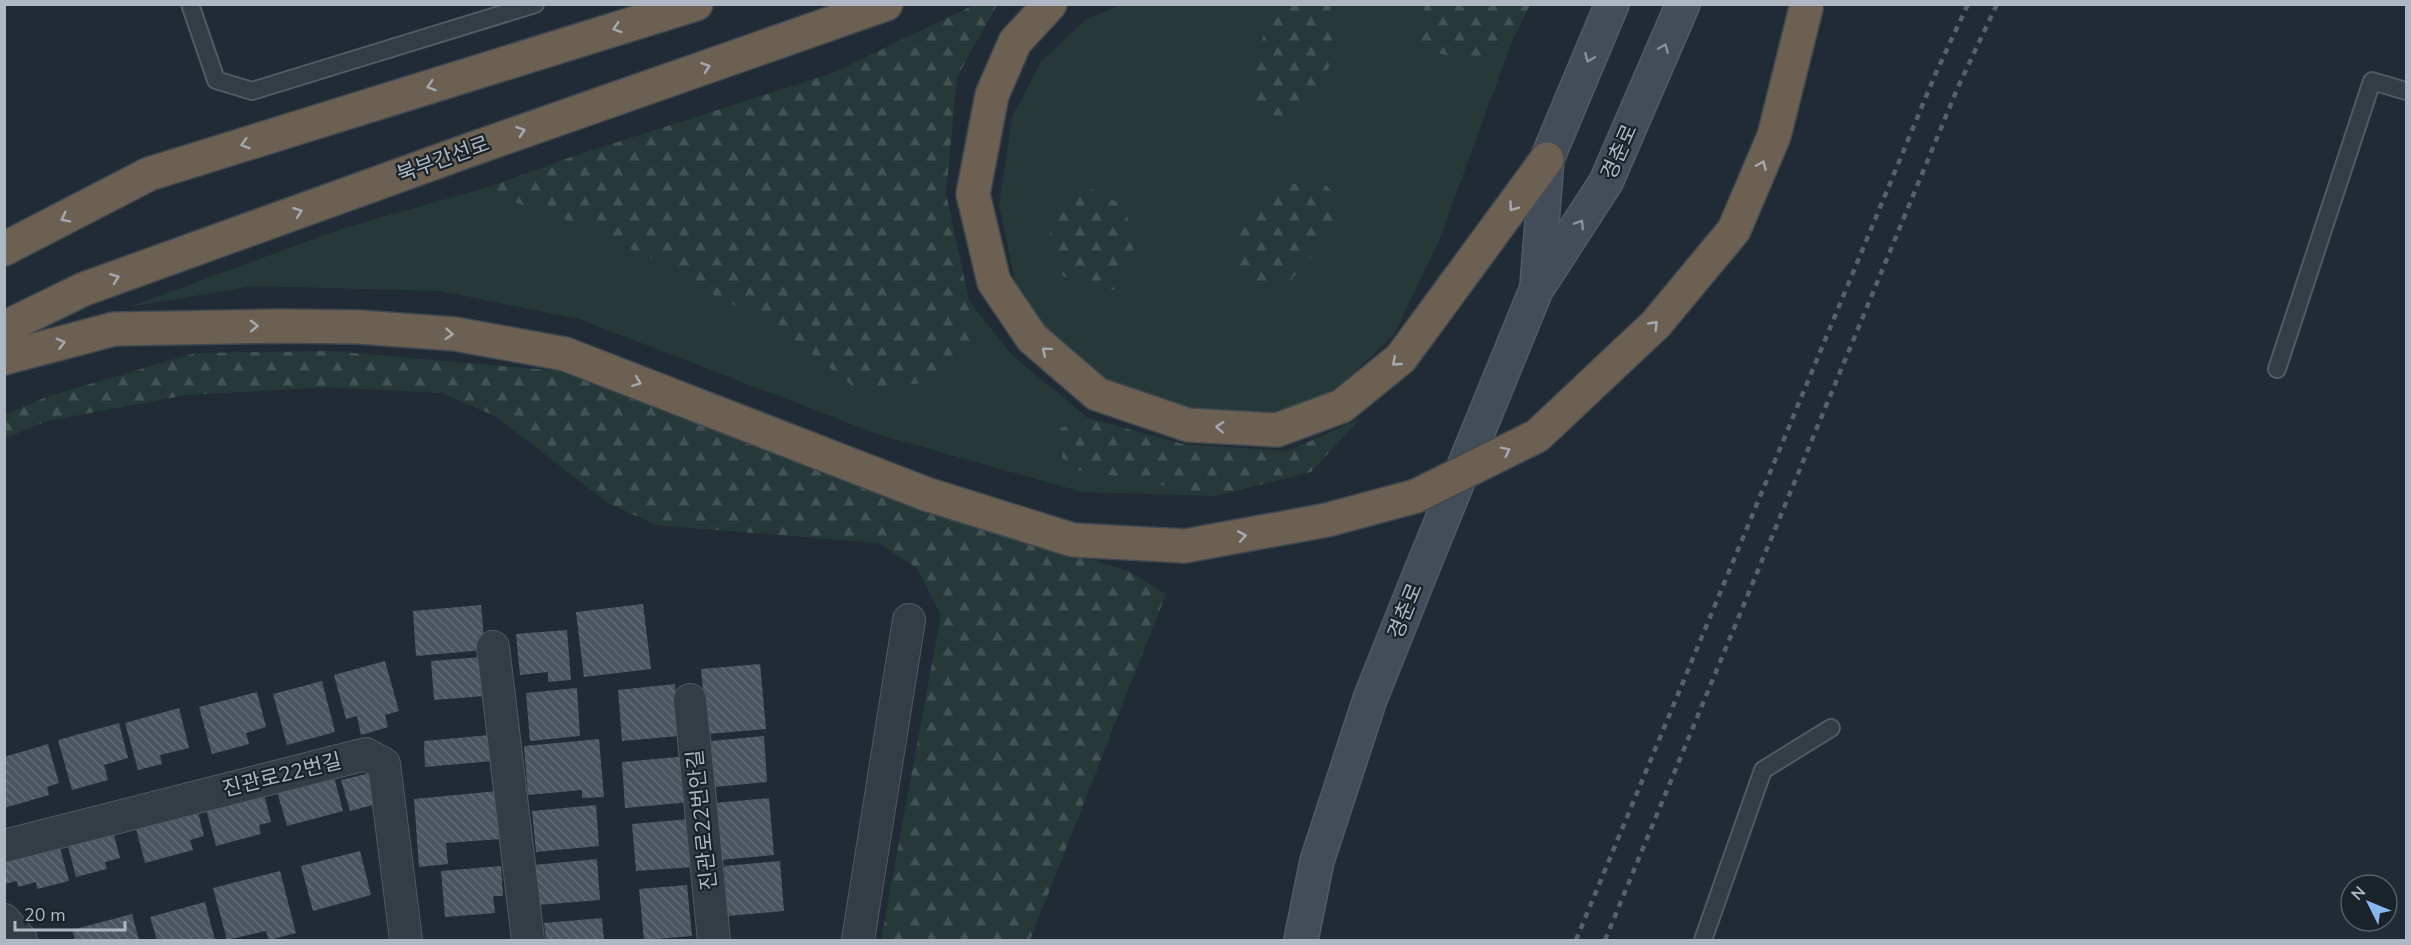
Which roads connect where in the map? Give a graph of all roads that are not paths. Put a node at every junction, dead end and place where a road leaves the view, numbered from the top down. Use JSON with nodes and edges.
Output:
{"nodes":[{"id":1,"x":190,"y":4,"type":"edge"},
{"id":2,"x":534,"y":4,"type":"edge"},
{"id":3,"x":886,"y":4,"type":"edge"},
{"id":4,"x":1050,"y":4,"type":"edge"},
{"id":5,"x":1612,"y":4,"type":"edge"},
{"id":6,"x":1683,"y":4,"type":"edge"},
{"id":7,"x":1807,"y":4,"type":"edge"},
{"id":8,"x":684,"y":7,"type":"edge"},
{"id":9,"x":2406,"y":91,"type":"edge"},
{"id":10,"x":1547,"y":159,"type":"junction"},
{"id":11,"x":4,"y":249,"type":"edge"},
{"id":12,"x":1536,"y":290,"type":"junction"},
{"id":13,"x":4,"y":328,"type":"edge"},
{"id":14,"x":4,"y":358,"type":"edge"},
{"id":15,"x":2277,"y":369,"type":"dead end"},
{"id":16,"x":909,"y":620,"type":"dead end"},
{"id":17,"x":493,"y":647,"type":"dead end"},
{"id":18,"x":690,"y":700,"type":"dead end"},
{"id":19,"x":1831,"y":728,"type":"dead end"},
{"id":20,"x":4,"y":846,"type":"edge"},
{"id":21,"x":4,"y":920,"type":"edge"},
{"id":22,"x":21,"y":940,"type":"edge"},
{"id":23,"x":406,"y":940,"type":"edge"},
{"id":24,"x":528,"y":940,"type":"edge"},
{"id":25,"x":714,"y":940,"type":"edge"},
{"id":26,"x":858,"y":940,"type":"edge"},
{"id":27,"x":1301,"y":940,"type":"edge"},
{"id":28,"x":1702,"y":940,"type":"edge"}],
"edges":[{"from":1,"to":2,"type":"lane"},
{"from":13,"to":3,"type":"highway","name":"북부간선로","one_way":true},
{"from":10,"to":4,"type":"highway","one_way":true},
{"from":5,"to":10,"type":"main road","name":"경춘로","one_way":true},
{"from":12,"to":6,"type":"main road","name":"경춘로","one_way":true},
{"from":14,"to":7,"type":"highway","one_way":true,"bridge":true},
{"from":8,"to":11,"type":"highway","one_way":true},
{"from":9,"to":15,"type":"lane"},
{"from":10,"to":12,"type":"main road","name":"경춘로"},
{"from":12,"to":27,"type":"main road","name":"경춘로"},
{"from":16,"to":26,"type":"street"},
{"from":17,"to":24,"type":"street"},
{"from":18,"to":25,"type":"street","name":"진관로22번안길"},
{"from":19,"to":28,"type":"lane"},
{"from":20,"to":23,"type":"street","name":"진관로22번길"},
{"from":21,"to":22,"type":"street"}]}
